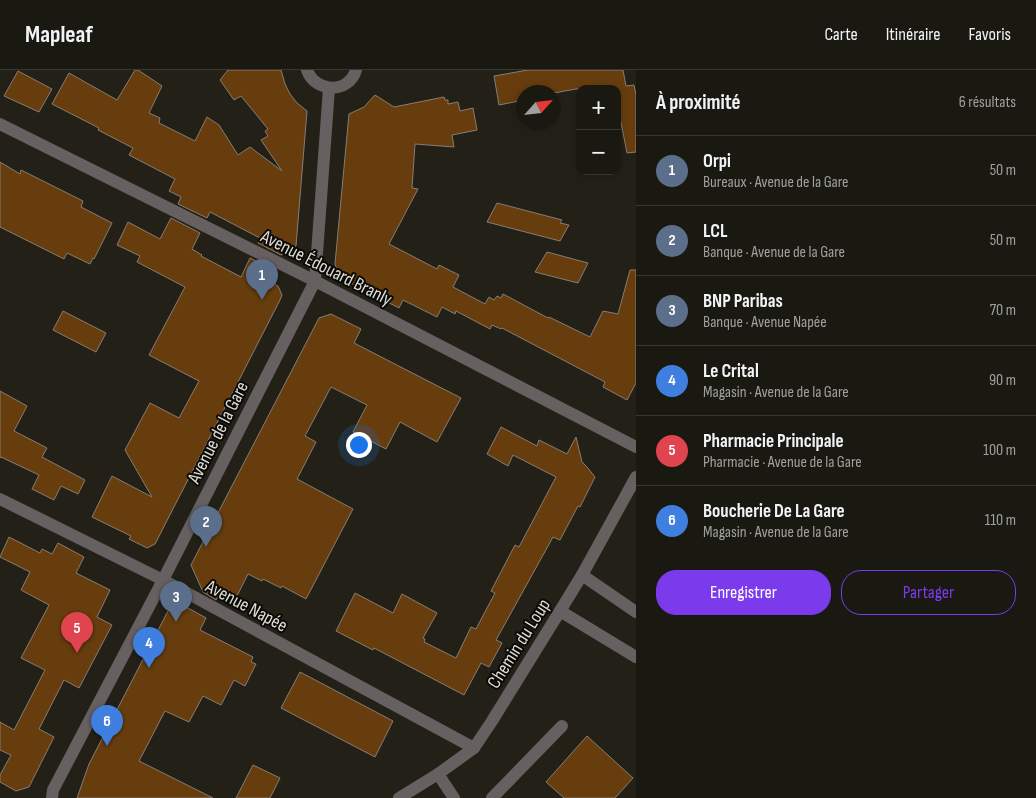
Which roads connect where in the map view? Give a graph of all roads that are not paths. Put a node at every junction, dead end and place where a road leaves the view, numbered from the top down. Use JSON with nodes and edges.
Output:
{"nodes":[{"id":1,"x":307,"y":70,"type":"edge"},
{"id":2,"x":356,"y":70,"type":"edge"},
{"id":3,"x":328,"y":88,"type":"junction"},
{"id":4,"x":0,"y":124,"type":"edge"},
{"id":5,"x":315,"y":281,"type":"junction"},
{"id":6,"x":636,"y":447,"type":"edge"},
{"id":7,"x":636,"y":477,"type":"edge"},
{"id":8,"x":0,"y":499,"type":"edge"},
{"id":9,"x":582,"y":575,"type":"junction"},
{"id":10,"x":163,"y":580,"type":"junction"},
{"id":11,"x":560,"y":611,"type":"junction"},
{"id":12,"x":636,"y":612,"type":"edge"},
{"id":13,"x":636,"y":657,"type":"edge"},
{"id":14,"x":562,"y":726,"type":"dead end"},
{"id":15,"x":474,"y":748,"type":"junction"},
{"id":16,"x":438,"y":774,"type":"junction"},
{"id":17,"x":52,"y":798,"type":"edge"},
{"id":18,"x":400,"y":798,"type":"edge"},
{"id":19,"x":454,"y":798,"type":"edge"},
{"id":20,"x":492,"y":798,"type":"edge"}],
"edges":[{"from":1,"to":3,"type":"street"},
{"from":2,"to":3,"type":"street"},
{"from":3,"to":5,"type":"street","name":"Avenue de la Gare"},
{"from":4,"to":5,"type":"street","name":"Avenue Édouard Branly"},
{"from":5,"to":6,"type":"street","name":"Avenue Édouard Branly"},
{"from":5,"to":10,"type":"street","name":"Avenue de la Gare"},
{"from":7,"to":9,"type":"street","name":"Chemin du Loup"},
{"from":8,"to":10,"type":"street","name":"Avenue Napée"},
{"from":9,"to":11,"type":"street","name":"Chemin du Loup"},
{"from":9,"to":12,"type":"street"},
{"from":10,"to":15,"type":"street","name":"Avenue Napée"},
{"from":10,"to":17,"type":"street","name":"Avenue de la Gare"},
{"from":11,"to":13,"type":"street"},
{"from":11,"to":15,"type":"street","name":"Chemin du Loup"},
{"from":14,"to":20,"type":"street"},
{"from":15,"to":16,"type":"street","name":"Chemin du Loup"},
{"from":16,"to":18,"type":"street","name":"Chemin du Loup"},
{"from":16,"to":19,"type":"street"}]}
